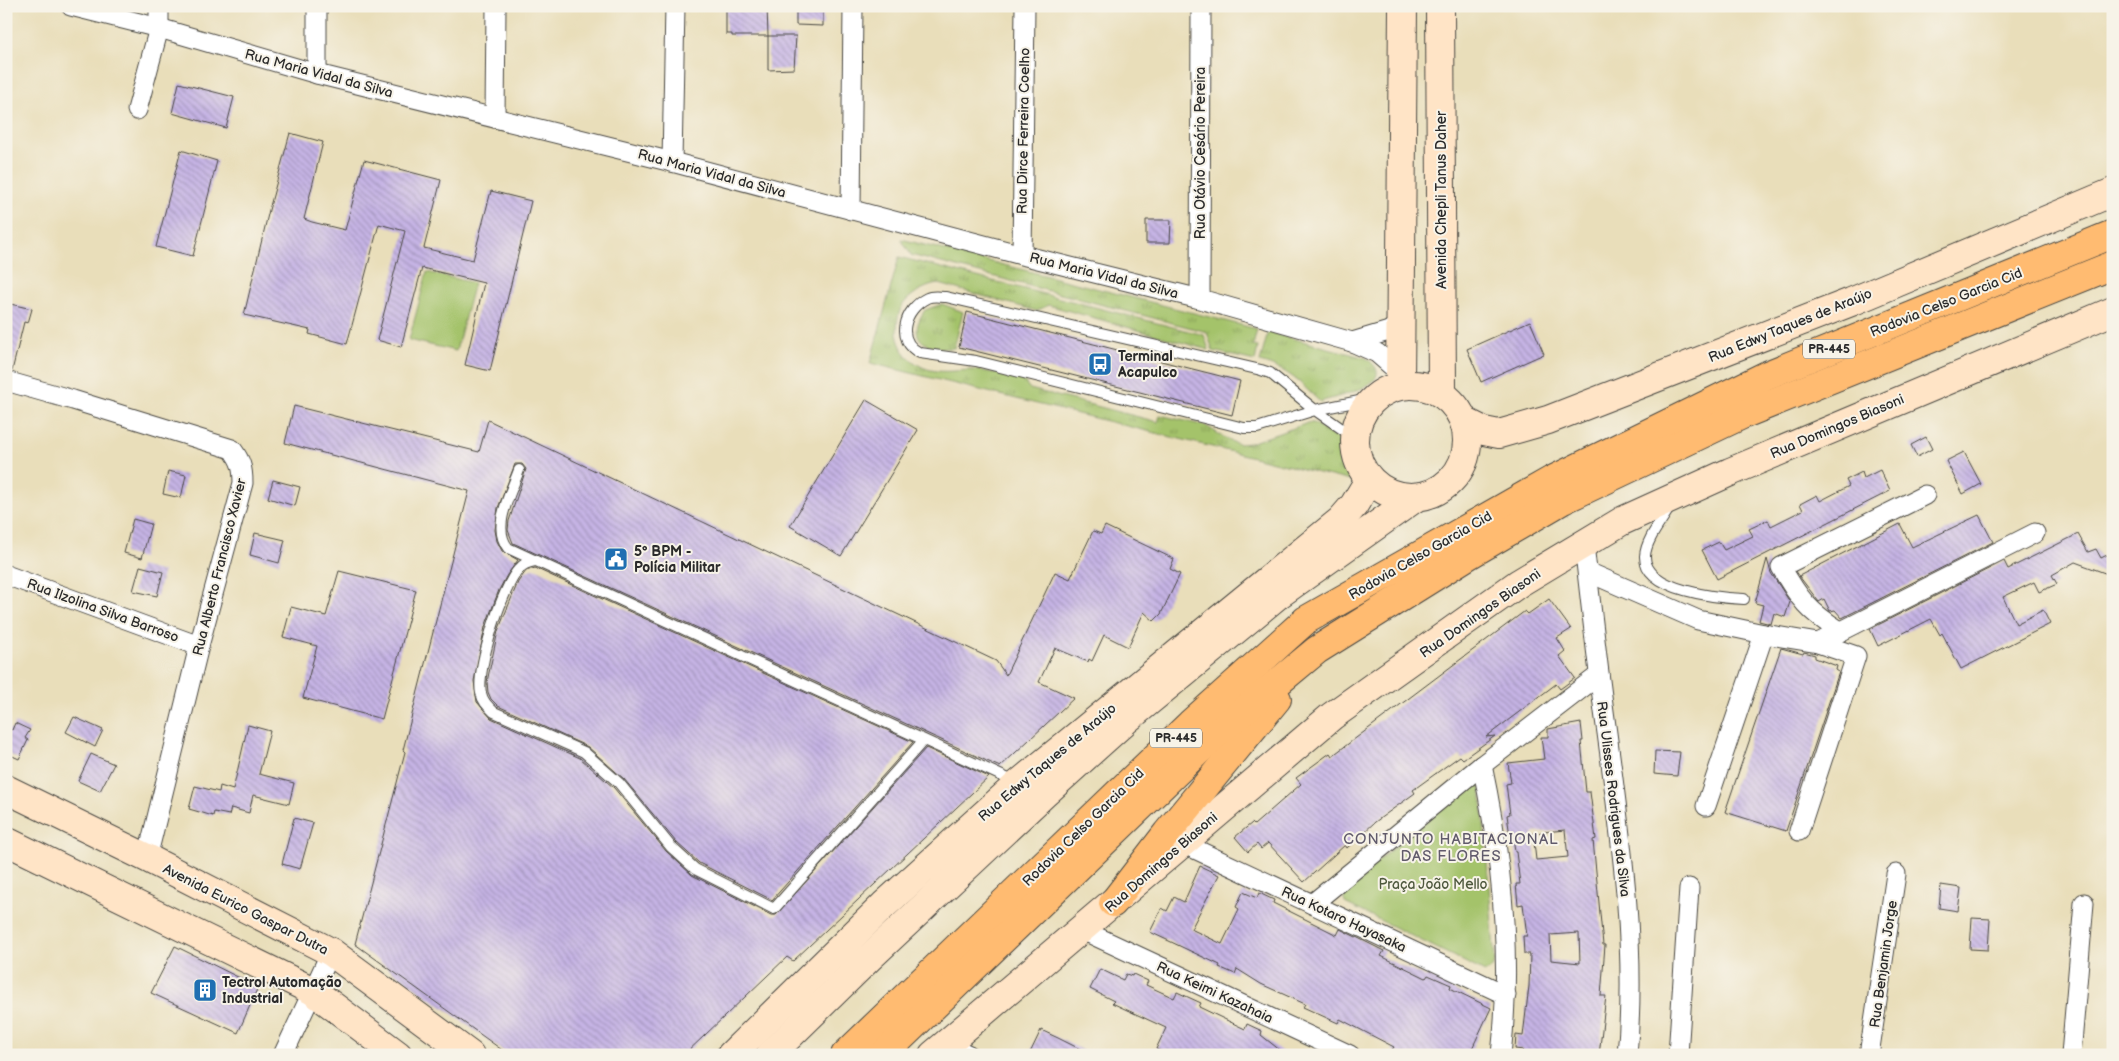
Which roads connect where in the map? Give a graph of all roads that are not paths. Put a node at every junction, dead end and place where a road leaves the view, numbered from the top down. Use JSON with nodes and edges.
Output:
{"nodes":[{"id":1,"x":71,"y":6,"type":"edge"},
{"id":2,"x":159,"y":6,"type":"edge"},
{"id":3,"x":318,"y":6,"type":"edge"},
{"id":4,"x":496,"y":6,"type":"edge"},
{"id":5,"x":675,"y":6,"type":"edge"},
{"id":6,"x":852,"y":6,"type":"edge"},
{"id":7,"x":1025,"y":6,"type":"edge"},
{"id":8,"x":1200,"y":6,"type":"edge"},
{"id":9,"x":1403,"y":6,"type":"edge"},
{"id":10,"x":1440,"y":6,"type":"edge"},
{"id":11,"x":159,"y":28,"type":"junction"},
{"id":12,"x":317,"y":74,"type":"junction"},
{"id":13,"x":137,"y":110,"type":"dead end"},
{"id":14,"x":495,"y":118,"type":"junction"},
{"id":15,"x":672,"y":162,"type":"junction"},
{"id":16,"x":2113,"y":192,"type":"edge"},
{"id":17,"x":851,"y":210,"type":"junction"},
{"id":18,"x":2113,"y":234,"type":"edge"},
{"id":19,"x":1022,"y":255,"type":"junction"},
{"id":20,"x":2113,"y":265,"type":"edge"},
{"id":21,"x":1200,"y":299,"type":"junction"},
{"id":22,"x":2113,"y":311,"type":"edge"},
{"id":23,"x":1402,"y":322,"type":"junction"},
{"id":24,"x":1352,"y":342,"type":"junction"},
{"id":25,"x":1401,"y":380,"type":"junction"},
{"id":26,"x":6,"y":381,"type":"edge"},
{"id":27,"x":1442,"y":394,"type":"junction"},
{"id":28,"x":1374,"y":398,"type":"junction"},
{"id":29,"x":1315,"y":410,"type":"junction"},
{"id":30,"x":1464,"y":422,"type":"junction"},
{"id":31,"x":1355,"y":438,"type":"junction"},
{"id":32,"x":518,"y":470,"type":"dead end"},
{"id":33,"x":1369,"y":480,"type":"junction"},
{"id":34,"x":1925,"y":495,"type":"dead end"},
{"id":35,"x":1415,"y":498,"type":"junction"},
{"id":36,"x":1676,"y":498,"type":"junction"},
{"id":37,"x":2035,"y":533,"type":"dead end"},
{"id":38,"x":1584,"y":544,"type":"junction"},
{"id":39,"x":536,"y":561,"type":"junction"},
{"id":40,"x":1588,"y":572,"type":"junction"},
{"id":41,"x":6,"y":575,"type":"edge"},
{"id":42,"x":1744,"y":599,"type":"dead end"},
{"id":43,"x":1840,"y":632,"type":"junction"},
{"id":44,"x":1764,"y":634,"type":"junction"},
{"id":45,"x":1818,"y":642,"type":"junction"},
{"id":46,"x":199,"y":646,"type":"junction"},
{"id":47,"x":1317,"y":650,"type":"junction"},
{"id":48,"x":1599,"y":675,"type":"junction"},
{"id":49,"x":923,"y":741,"type":"junction"},
{"id":50,"x":1482,"y":765,"type":"junction"},
{"id":51,"x":6,"y":789,"type":"edge"},
{"id":52,"x":1031,"y":789,"type":"junction"},
{"id":53,"x":1706,"y":806,"type":"dead end"},
{"id":54,"x":1799,"y":831,"type":"dead end"},
{"id":55,"x":6,"y":841,"type":"edge"},
{"id":56,"x":1182,"y":842,"type":"junction"},
{"id":57,"x":147,"y":858,"type":"junction"},
{"id":58,"x":1896,"y":874,"type":"dead end"},
{"id":59,"x":1689,"y":888,"type":"dead end"},
{"id":60,"x":1113,"y":903,"type":"junction"},
{"id":61,"x":2084,"y":903,"type":"dead end"},
{"id":62,"x":1312,"y":904,"type":"junction"},
{"id":63,"x":1080,"y":929,"type":"junction"},
{"id":64,"x":330,"y":952,"type":"junction"},
{"id":65,"x":313,"y":990,"type":"junction"},
{"id":66,"x":1506,"y":995,"type":"junction"},
{"id":67,"x":946,"y":1052,"type":"edge"},
{"id":68,"x":283,"y":1055,"type":"edge"},
{"id":69,"x":398,"y":1055,"type":"edge"},
{"id":70,"x":470,"y":1055,"type":"edge"},
{"id":71,"x":731,"y":1055,"type":"edge"},
{"id":72,"x":770,"y":1055,"type":"edge"},
{"id":73,"x":845,"y":1055,"type":"edge"},
{"id":74,"x":883,"y":1055,"type":"edge"},
{"id":75,"x":1350,"y":1055,"type":"edge"},
{"id":76,"x":1501,"y":1055,"type":"edge"},
{"id":77,"x":1627,"y":1055,"type":"edge"},
{"id":78,"x":1678,"y":1055,"type":"edge"},
{"id":79,"x":1869,"y":1055,"type":"edge"},
{"id":80,"x":2071,"y":1055,"type":"edge"}],
"edges":[{"from":1,"to":11,"type":"street","name":"Rua Maria Vidal da Silva"},
{"from":2,"to":11,"type":"street"},
{"from":3,"to":12,"type":"street"},
{"from":4,"to":14,"type":"street"},
{"from":5,"to":15,"type":"street"},
{"from":6,"to":17,"type":"street"},
{"from":7,"to":19,"type":"street","name":"Rua Dirce Ferreira Coelho"},
{"from":8,"to":21,"type":"street","name":"Rua Otávio Cesário Pereira"},
{"from":9,"to":23,"type":"main road"},
{"from":10,"to":27,"type":"main road","name":"Avenida Chepli Tanus Daher"},
{"from":11,"to":12,"type":"street","name":"Rua Maria Vidal da Silva"},
{"from":11,"to":13,"type":"street"},
{"from":12,"to":14,"type":"street","name":"Rua Maria Vidal da Silva"},
{"from":14,"to":15,"type":"street","name":"Rua Maria Vidal da Silva"},
{"from":15,"to":17,"type":"street","name":"Rua Maria Vidal da Silva"},
{"from":16,"to":30,"type":"main road","name":"Rua Edwy Taques de Araújo"},
{"from":17,"to":19,"type":"street","name":"Rua Maria Vidal da Silva"},
{"from":18,"to":73,"type":"highway","name":"Rodovia Celso Garcia Cid","number":"PR-445"},
{"from":19,"to":21,"type":"street","name":"Rua Maria Vidal da Silva"},
{"from":20,"to":47,"type":"highway","name":"Rodovia Celso Garcia Cid","number":"PR-445"},
{"from":21,"to":24,"type":"street","name":"Rua Maria Vidal da Silva"},
{"from":22,"to":36,"type":"main road","name":"Rua Domingos Biasoni"},
{"from":23,"to":24,"type":"street"},
{"from":23,"to":25,"type":"main road"},
{"from":24,"to":25,"type":"street","name":"Rua Maria Vidal da Silva"},
{"from":25,"to":27,"type":"main road"},
{"from":25,"to":28,"type":"main road"},
{"from":26,"to":46,"type":"street","name":"Rua Alberto Francisco Xavier"},
{"from":27,"to":30,"type":"main road"},
{"from":28,"to":29,"type":"lane"},
{"from":28,"to":31,"type":"main road"},
{"from":29,"to":29,"type":"lane"},
{"from":29,"to":31,"type":"lane"},
{"from":30,"to":35,"type":"main road"},
{"from":31,"to":33,"type":"main road"},
{"from":32,"to":39,"type":"lane"},
{"from":33,"to":35,"type":"main road"},
{"from":33,"to":52,"type":"main road","name":"Rua Edwy Taques de Araújo"},
{"from":34,"to":43,"type":"street"},
{"from":35,"to":52,"type":"main road","name":"Rua Edwy Taques de Araújo"},
{"from":36,"to":38,"type":"main road","name":"Rua Domingos Biasoni"},
{"from":36,"to":42,"type":"lane"},
{"from":37,"to":43,"type":"street"},
{"from":38,"to":40,"type":"street","name":"Rua Ulisses Rodrigues da Silva"},
{"from":38,"to":56,"type":"main road","name":"Rua Domingos Biasoni"},
{"from":39,"to":49,"type":"lane"},
{"from":39,"to":49,"type":"lane"},
{"from":40,"to":44,"type":"street"},
{"from":40,"to":48,"type":"street","name":"Rua Ulisses Rodrigues da Silva"},
{"from":41,"to":46,"type":"street","name":"Rua Ilzolina Silva Barroso"},
{"from":43,"to":45,"type":"street"},
{"from":44,"to":45,"type":"street"},
{"from":44,"to":53,"type":"street"},
{"from":45,"to":54,"type":"street"},
{"from":46,"to":57,"type":"street","name":"Rua Alberto Francisco Xavier"},
{"from":47,"to":60,"type":"highway"},
{"from":47,"to":74,"type":"highway","name":"Rodovia Celso Garcia Cid","number":"PR-445"},
{"from":48,"to":50,"type":"street"},
{"from":48,"to":77,"type":"street","name":"Rua Ulisses Rodrigues da Silva"},
{"from":49,"to":52,"type":"lane"},
{"from":50,"to":62,"type":"street"},
{"from":50,"to":66,"type":"street"},
{"from":51,"to":57,"type":"main road","name":"Avenida Eurico Gaspar Dutra"},
{"from":52,"to":71,"type":"main road","name":"Rua Edwy Taques de Araújo"},
{"from":52,"to":72,"type":"main road","name":"Rua Edwy Taques de Araújo"},
{"from":55,"to":65,"type":"main road"},
{"from":56,"to":60,"type":"main road","name":"Rua Domingos Biasoni"},
{"from":56,"to":62,"type":"street","name":"Rua Kotaro Hayasaka"},
{"from":57,"to":64,"type":"main road","name":"Avenida Eurico Gaspar Dutra"},
{"from":58,"to":79,"type":"street","name":"Rua Benjamin Jorge"},
{"from":59,"to":78,"type":"street"},
{"from":60,"to":63,"type":"main road","name":"Rua Domingos Biasoni"},
{"from":61,"to":80,"type":"street"},
{"from":62,"to":66,"type":"street","name":"Rua Kotaro Hayasaka"},
{"from":63,"to":67,"type":"main road","name":"Rua Domingos Biasoni"},
{"from":63,"to":75,"type":"street","name":"Rua Keimi Kazahaia"},
{"from":64,"to":65,"type":"street"},
{"from":64,"to":70,"type":"main road","name":"Avenida Eurico Gaspar Dutra"},
{"from":65,"to":68,"type":"street"},
{"from":65,"to":69,"type":"main road"},
{"from":66,"to":76,"type":"street"}]}
